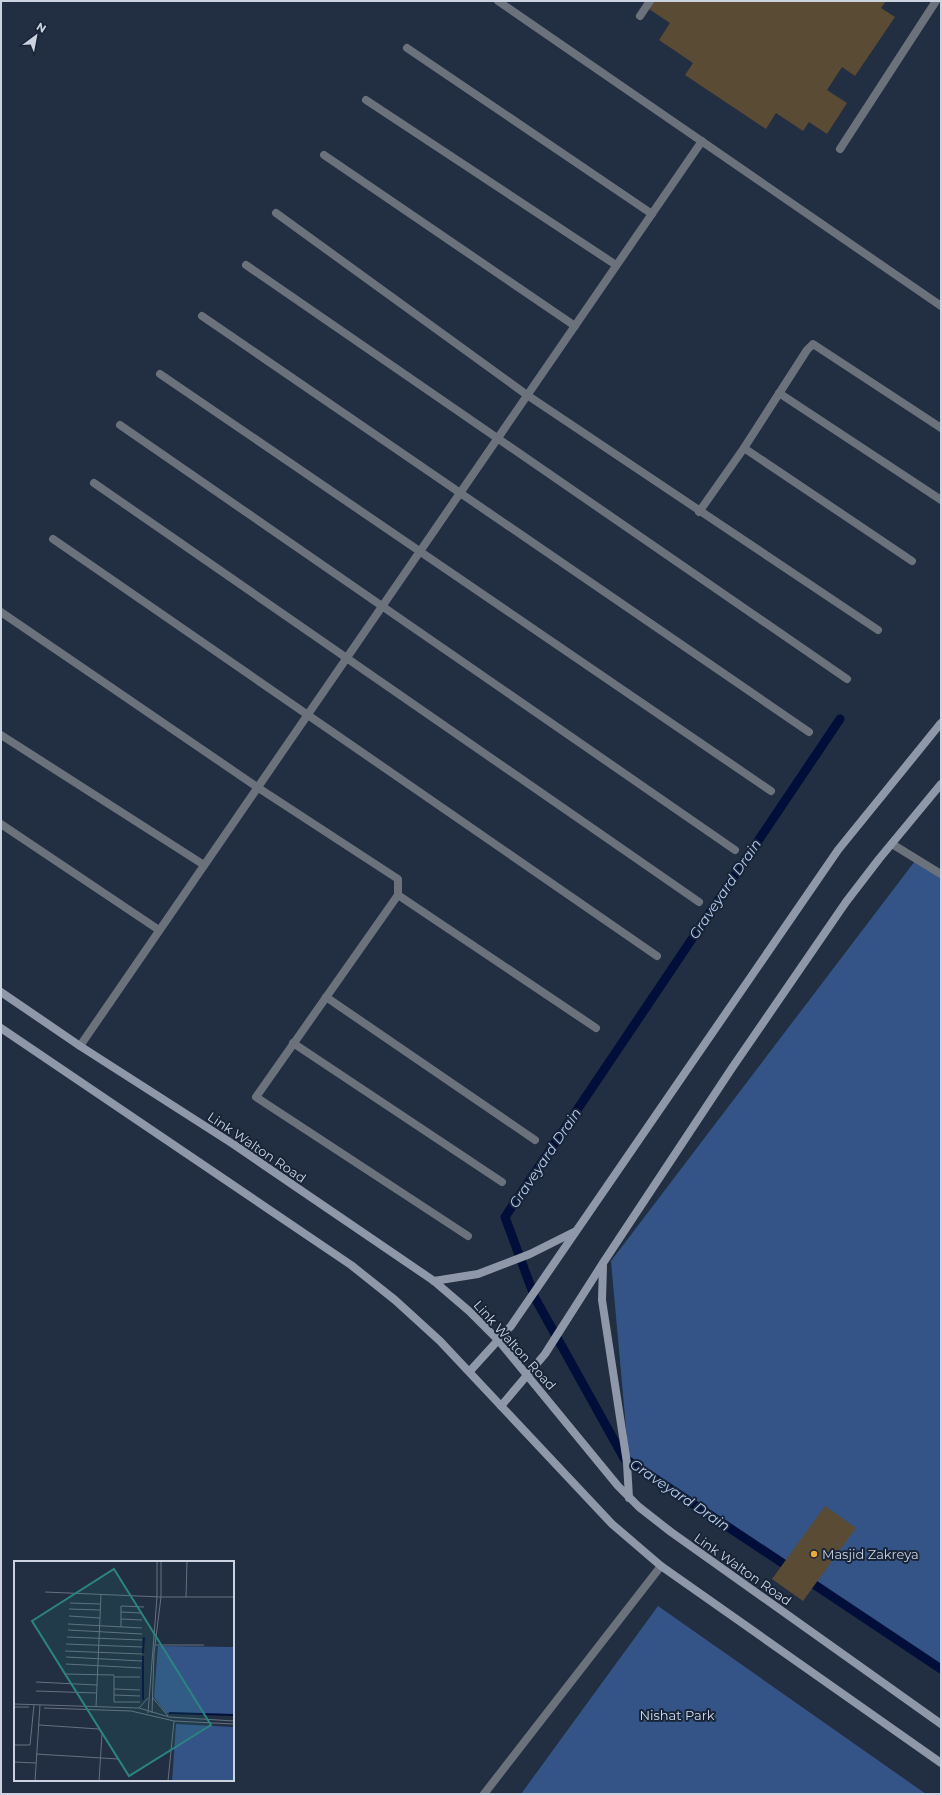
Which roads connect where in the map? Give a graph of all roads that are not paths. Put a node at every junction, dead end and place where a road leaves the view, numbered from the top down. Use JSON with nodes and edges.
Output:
{"nodes":[{"id":1,"x":498,"y":1,"type":"edge"},
{"id":2,"x":650,"y":1,"type":"edge"},
{"id":3,"x":936,"y":1,"type":"edge"},
{"id":4,"x":640,"y":16,"type":"dead end"},
{"id":5,"x":407,"y":48,"type":"dead end"},
{"id":6,"x":366,"y":100,"type":"dead end"},
{"id":7,"x":702,"y":141,"type":"junction"},
{"id":8,"x":840,"y":149,"type":"dead end"},
{"id":9,"x":324,"y":155,"type":"dead end"},
{"id":10,"x":276,"y":213,"type":"dead end"},
{"id":11,"x":652,"y":214,"type":"junction"},
{"id":12,"x":246,"y":264,"type":"dead end"},
{"id":13,"x":616,"y":265,"type":"junction"},
{"id":14,"x":941,"y":306,"type":"edge"},
{"id":15,"x":202,"y":316,"type":"dead end"},
{"id":16,"x":575,"y":326,"type":"junction"},
{"id":17,"x":160,"y":374,"type":"dead end"},
{"id":18,"x":779,"y":393,"type":"junction"},
{"id":19,"x":527,"y":395,"type":"junction"},
{"id":20,"x":120,"y":425,"type":"dead end"},
{"id":21,"x":941,"y":428,"type":"edge"},
{"id":22,"x":498,"y":438,"type":"junction"},
{"id":23,"x":744,"y":448,"type":"junction"},
{"id":24,"x":94,"y":483,"type":"dead end"},
{"id":25,"x":460,"y":493,"type":"junction"},
{"id":26,"x":941,"y":500,"type":"edge"},
{"id":27,"x":700,"y":512,"type":"junction"},
{"id":28,"x":53,"y":539,"type":"dead end"},
{"id":29,"x":420,"y":551,"type":"junction"},
{"id":30,"x":912,"y":561,"type":"dead end"},
{"id":31,"x":382,"y":606,"type":"junction"},
{"id":32,"x":1,"y":612,"type":"edge"},
{"id":33,"x":878,"y":630,"type":"dead end"},
{"id":34,"x":346,"y":658,"type":"junction"},
{"id":35,"x":847,"y":679,"type":"dead end"},
{"id":36,"x":308,"y":714,"type":"junction"},
{"id":37,"x":941,"y":723,"type":"edge"},
{"id":38,"x":809,"y":732,"type":"dead end"},
{"id":39,"x":1,"y":735,"type":"edge"},
{"id":40,"x":941,"y":784,"type":"edge"},
{"id":41,"x":257,"y":787,"type":"junction"},
{"id":42,"x":771,"y":791,"type":"dead end"},
{"id":43,"x":1,"y":824,"type":"edge"},
{"id":44,"x":892,"y":844,"type":"junction"},
{"id":45,"x":735,"y":850,"type":"dead end"},
{"id":46,"x":204,"y":865,"type":"junction"},
{"id":47,"x":941,"y":874,"type":"edge"},
{"id":48,"x":398,"y":895,"type":"junction"},
{"id":49,"x":699,"y":902,"type":"dead end"},
{"id":50,"x":159,"y":930,"type":"junction"},
{"id":51,"x":657,"y":956,"type":"dead end"},
{"id":52,"x":1,"y":992,"type":"edge"},
{"id":53,"x":326,"y":997,"type":"junction"},
{"id":54,"x":1,"y":1028,"type":"edge"},
{"id":55,"x":596,"y":1028,"type":"dead end"},
{"id":56,"x":293,"y":1043,"type":"junction"},
{"id":57,"x":80,"y":1046,"type":"junction"},
{"id":58,"x":535,"y":1140,"type":"dead end"},
{"id":59,"x":502,"y":1182,"type":"dead end"},
{"id":60,"x":575,"y":1232,"type":"junction"},
{"id":61,"x":468,"y":1236,"type":"dead end"},
{"id":62,"x":603,"y":1263,"type":"junction"},
{"id":63,"x":434,"y":1281,"type":"junction"},
{"id":64,"x":499,"y":1341,"type":"junction"},
{"id":65,"x":470,"y":1371,"type":"junction"},
{"id":66,"x":528,"y":1375,"type":"junction"},
{"id":67,"x":501,"y":1406,"type":"junction"},
{"id":68,"x":629,"y":1498,"type":"junction"},
{"id":69,"x":660,"y":1566,"type":"junction"},
{"id":70,"x":941,"y":1724,"type":"edge"},
{"id":71,"x":941,"y":1763,"type":"edge"},
{"id":72,"x":484,"y":1794,"type":"edge"}],
"edges":[{"from":1,"to":7,"type":"street"},
{"from":2,"to":4,"type":"street"},
{"from":3,"to":8,"type":"street"},
{"from":5,"to":11,"type":"street"},
{"from":6,"to":13,"type":"street"},
{"from":7,"to":11,"type":"street"},
{"from":7,"to":14,"type":"street"},
{"from":9,"to":16,"type":"street"},
{"from":10,"to":19,"type":"street"},
{"from":11,"to":13,"type":"street"},
{"from":12,"to":22,"type":"street"},
{"from":13,"to":16,"type":"street"},
{"from":15,"to":25,"type":"street"},
{"from":16,"to":19,"type":"street"},
{"from":17,"to":29,"type":"street"},
{"from":18,"to":21,"type":"street"},
{"from":18,"to":23,"type":"street"},
{"from":18,"to":26,"type":"street"},
{"from":19,"to":22,"type":"street"},
{"from":19,"to":27,"type":"street"},
{"from":20,"to":31,"type":"street"},
{"from":22,"to":25,"type":"street"},
{"from":22,"to":35,"type":"street"},
{"from":23,"to":27,"type":"street"},
{"from":23,"to":30,"type":"street"},
{"from":24,"to":34,"type":"street"},
{"from":25,"to":29,"type":"street"},
{"from":25,"to":38,"type":"street"},
{"from":27,"to":33,"type":"street"},
{"from":28,"to":36,"type":"street"},
{"from":29,"to":31,"type":"street"},
{"from":29,"to":42,"type":"street"},
{"from":31,"to":34,"type":"street"},
{"from":31,"to":45,"type":"street"},
{"from":32,"to":41,"type":"street"},
{"from":34,"to":36,"type":"street"},
{"from":34,"to":49,"type":"street"},
{"from":36,"to":41,"type":"street"},
{"from":36,"to":51,"type":"street"},
{"from":37,"to":60,"type":"street"},
{"from":39,"to":46,"type":"street"},
{"from":40,"to":44,"type":"street"},
{"from":41,"to":46,"type":"street"},
{"from":41,"to":48,"type":"street"},
{"from":43,"to":50,"type":"street"},
{"from":44,"to":47,"type":"street"},
{"from":44,"to":62,"type":"street"},
{"from":46,"to":50,"type":"street"},
{"from":48,"to":53,"type":"street"},
{"from":48,"to":55,"type":"street"},
{"from":50,"to":57,"type":"street"},
{"from":52,"to":57,"type":"street","name":"Link Walton Road"},
{"from":53,"to":56,"type":"street"},
{"from":53,"to":58,"type":"street"},
{"from":54,"to":65,"type":"street"},
{"from":56,"to":59,"type":"street"},
{"from":56,"to":61,"type":"street"},
{"from":57,"to":63,"type":"street","name":"Link Walton Road"},
{"from":60,"to":63,"type":"street"},
{"from":60,"to":64,"type":"street"},
{"from":62,"to":66,"type":"street"},
{"from":62,"to":68,"type":"street"},
{"from":63,"to":64,"type":"street","name":"Link Walton Road"},
{"from":64,"to":65,"type":"street"},
{"from":64,"to":66,"type":"street","name":"Link Walton Road"},
{"from":65,"to":67,"type":"street"},
{"from":66,"to":67,"type":"street"},
{"from":66,"to":68,"type":"street","name":"Link Walton Road"},
{"from":67,"to":69,"type":"street"},
{"from":68,"to":70,"type":"street","name":"Link Walton Road"},
{"from":69,"to":71,"type":"street"},
{"from":69,"to":72,"type":"street"}]}
